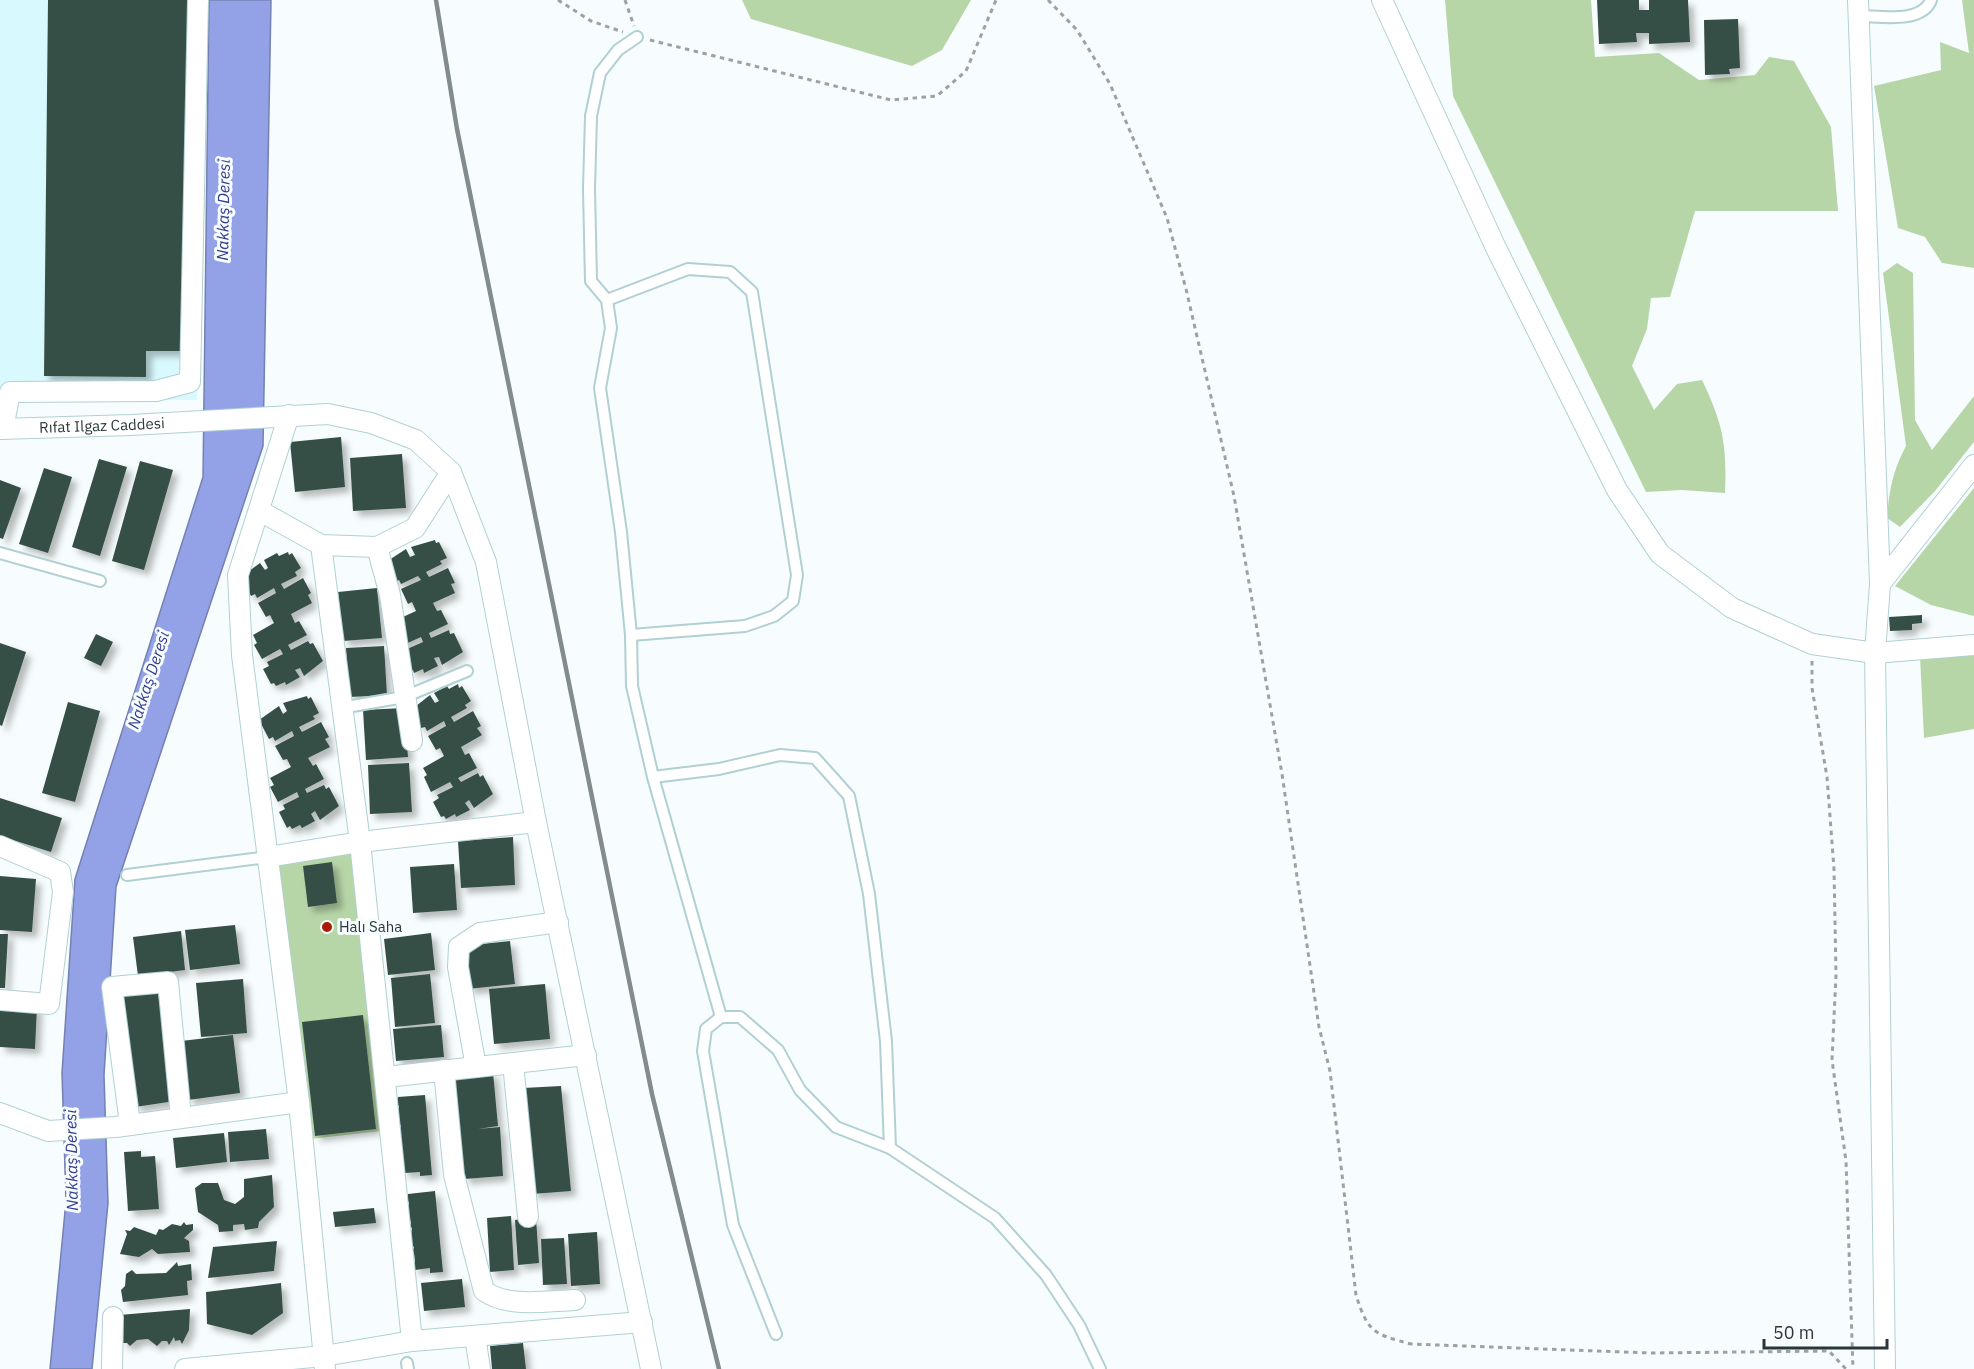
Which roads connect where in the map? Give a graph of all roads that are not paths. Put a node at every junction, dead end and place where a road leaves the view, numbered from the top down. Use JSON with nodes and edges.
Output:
{"nodes":[{"id":1,"x":198,"y":0,"type":"edge"},
{"id":2,"x":1382,"y":0,"type":"edge"},
{"id":3,"x":1931,"y":0,"type":"edge"},
{"id":4,"x":1859,"y":8,"type":"edge"},
{"id":5,"x":637,"y":37,"type":"road end"},
{"id":6,"x":607,"y":300,"type":"junction"},
{"id":7,"x":289,"y":415,"type":"junction"},
{"id":8,"x":2,"y":429,"type":"edge"},
{"id":9,"x":1974,"y":465,"type":"edge"},
{"id":10,"x":452,"y":472,"type":"junction"},
{"id":11,"x":260,"y":511,"type":"junction"},
{"id":12,"x":321,"y":545,"type":"junction"},
{"id":13,"x":377,"y":547,"type":"junction"},
{"id":14,"x":0,"y":553,"type":"edge"},
{"id":15,"x":100,"y":581,"type":"dead end"},
{"id":16,"x":1880,"y":584,"type":"junction"},
{"id":17,"x":631,"y":635,"type":"junction"},
{"id":18,"x":1974,"y":645,"type":"edge"},
{"id":19,"x":1875,"y":653,"type":"junction"},
{"id":20,"x":467,"y":672,"type":"dead end"},
{"id":21,"x":404,"y":697,"type":"junction"},
{"id":22,"x":341,"y":708,"type":"junction"},
{"id":23,"x":412,"y":741,"type":"dead end"},
{"id":24,"x":653,"y":777,"type":"junction"},
{"id":25,"x":536,"y":822,"type":"junction"},
{"id":26,"x":360,"y":842,"type":"junction"},
{"id":27,"x":0,"y":846,"type":"edge"},
{"id":28,"x":268,"y":857,"type":"junction"},
{"id":29,"x":128,"y":875,"type":"dead end"},
{"id":30,"x":558,"y":922,"type":"junction"},
{"id":31,"x":0,"y":1000,"type":"edge"},
{"id":32,"x":721,"y":1017,"type":"junction"},
{"id":33,"x":586,"y":1055,"type":"junction"},
{"id":34,"x":513,"y":1063,"type":"junction"},
{"id":35,"x":476,"y":1067,"type":"junction"},
{"id":36,"x":444,"y":1070,"type":"junction"},
{"id":37,"x":386,"y":1077,"type":"junction"},
{"id":38,"x":299,"y":1102,"type":"junction"},
{"id":39,"x":0,"y":1113,"type":"edge"},
{"id":40,"x":181,"y":1117,"type":"junction"},
{"id":41,"x":123,"y":1125,"type":"junction"},
{"id":42,"x":890,"y":1148,"type":"junction"},
{"id":43,"x":528,"y":1216,"type":"dead end"},
{"id":44,"x":575,"y":1300,"type":"dead end"},
{"id":45,"x":113,"y":1317,"type":"dead end"},
{"id":46,"x":642,"y":1322,"type":"junction"},
{"id":47,"x":776,"y":1334,"type":"dead end"},
{"id":48,"x":475,"y":1336,"type":"junction"},
{"id":49,"x":412,"y":1341,"type":"junction"},
{"id":50,"x":324,"y":1362,"type":"edge"},
{"id":51,"x":112,"y":1369,"type":"edge"},
{"id":52,"x":185,"y":1369,"type":"edge"},
{"id":53,"x":480,"y":1369,"type":"edge"},
{"id":54,"x":651,"y":1369,"type":"edge"},
{"id":55,"x":1100,"y":1369,"type":"edge"},
{"id":56,"x":1885,"y":1369,"type":"edge"}],
"edges":[{"from":1,"to":8,"type":"street"},
{"from":2,"to":19,"type":"street"},
{"from":3,"to":4,"type":"lane"},
{"from":4,"to":16,"type":"street"},
{"from":5,"to":6,"type":"lane"},
{"from":6,"to":17,"type":"lane"},
{"from":6,"to":17,"type":"lane"},
{"from":7,"to":8,"type":"street","name":"Rıfat Ilgaz Caddesi"},
{"from":7,"to":10,"type":"street"},
{"from":7,"to":11,"type":"street"},
{"from":9,"to":16,"type":"street"},
{"from":10,"to":13,"type":"street"},
{"from":10,"to":25,"type":"street"},
{"from":11,"to":12,"type":"street"},
{"from":11,"to":28,"type":"street"},
{"from":12,"to":13,"type":"street"},
{"from":12,"to":22,"type":"street"},
{"from":13,"to":21,"type":"street"},
{"from":14,"to":15,"type":"lane"},
{"from":16,"to":19,"type":"street"},
{"from":17,"to":24,"type":"lane"},
{"from":18,"to":19,"type":"street"},
{"from":19,"to":56,"type":"street"},
{"from":20,"to":21,"type":"lane"},
{"from":21,"to":22,"type":"lane"},
{"from":21,"to":23,"type":"street"},
{"from":22,"to":26,"type":"street"},
{"from":24,"to":32,"type":"lane"},
{"from":24,"to":42,"type":"lane"},
{"from":25,"to":26,"type":"street"},
{"from":25,"to":30,"type":"street"},
{"from":26,"to":28,"type":"street"},
{"from":26,"to":37,"type":"street"},
{"from":27,"to":31,"type":"street"},
{"from":28,"to":29,"type":"lane"},
{"from":28,"to":38,"type":"street"},
{"from":30,"to":33,"type":"street"},
{"from":30,"to":35,"type":"street"},
{"from":32,"to":42,"type":"lane"},
{"from":32,"to":47,"type":"lane"},
{"from":33,"to":34,"type":"street"},
{"from":33,"to":46,"type":"street"},
{"from":34,"to":35,"type":"street"},
{"from":34,"to":43,"type":"street"},
{"from":35,"to":36,"type":"street"},
{"from":36,"to":37,"type":"street"},
{"from":36,"to":44,"type":"street"},
{"from":37,"to":49,"type":"street"},
{"from":38,"to":40,"type":"street"},
{"from":38,"to":50,"type":"street"},
{"from":39,"to":41,"type":"street"},
{"from":40,"to":41,"type":"street"},
{"from":40,"to":41,"type":"street"},
{"from":42,"to":55,"type":"lane"},
{"from":45,"to":51,"type":"street"},
{"from":46,"to":48,"type":"street"},
{"from":46,"to":54,"type":"street"},
{"from":48,"to":49,"type":"street"},
{"from":48,"to":53,"type":"street"},
{"from":49,"to":50,"type":"street"},
{"from":50,"to":52,"type":"street"}]}
